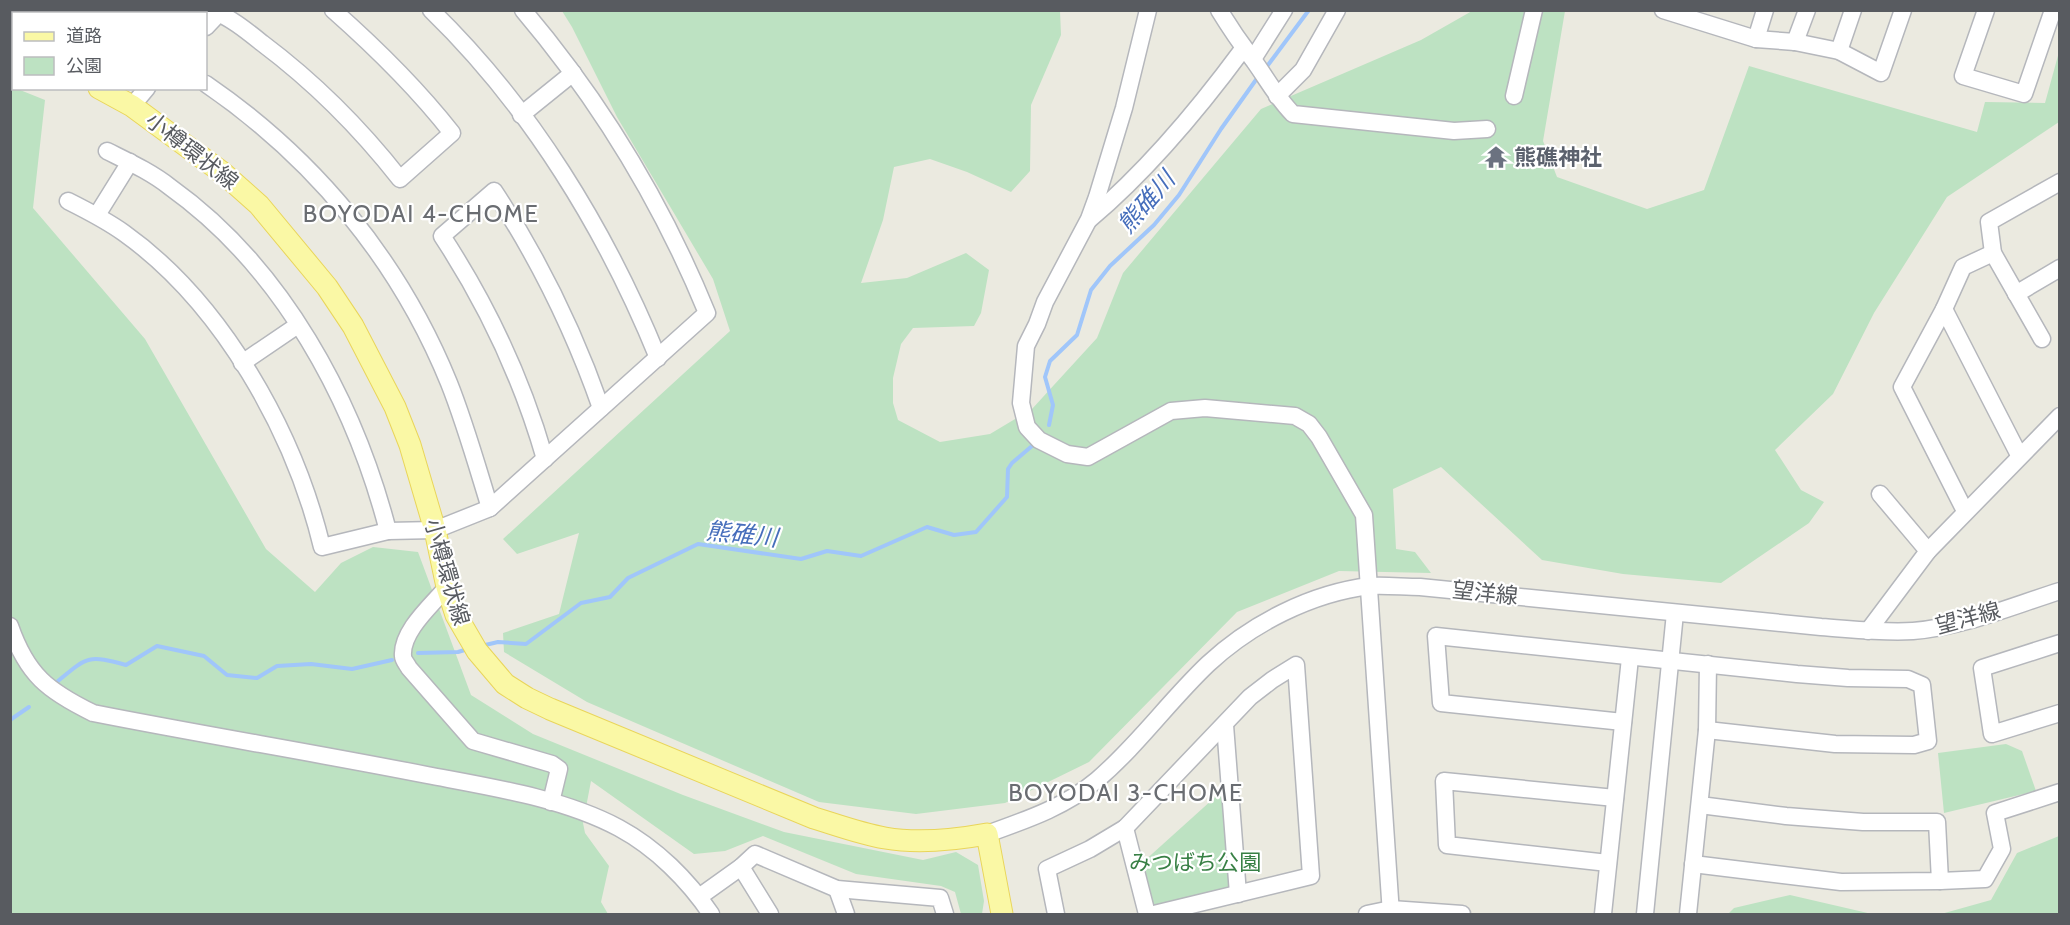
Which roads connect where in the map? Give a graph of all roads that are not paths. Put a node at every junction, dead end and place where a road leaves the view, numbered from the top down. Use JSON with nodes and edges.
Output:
{"nodes":[{"id":1,"x":171,"y":10,"type":"edge"},
{"id":2,"x":189,"y":10,"type":"edge"},
{"id":3,"x":333,"y":10,"type":"edge"},
{"id":4,"x":431,"y":10,"type":"edge"},
{"id":5,"x":523,"y":10,"type":"edge"},
{"id":6,"x":1148,"y":10,"type":"edge"},
{"id":7,"x":1219,"y":10,"type":"edge"},
{"id":8,"x":1284,"y":10,"type":"edge"},
{"id":9,"x":1337,"y":10,"type":"edge"},
{"id":10,"x":1534,"y":10,"type":"edge"},
{"id":11,"x":1765,"y":10,"type":"edge"},
{"id":12,"x":1807,"y":10,"type":"edge"},
{"id":13,"x":1853,"y":10,"type":"edge"},
{"id":14,"x":1903,"y":10,"type":"edge"},
{"id":15,"x":1986,"y":10,"type":"edge"},
{"id":16,"x":2053,"y":10,"type":"edge"},
{"id":17,"x":1667,"y":11,"type":"edge"},
{"id":18,"x":218,"y":12,"type":"edge"},
{"id":19,"x":207,"y":26,"type":"edge"},
{"id":20,"x":1756,"y":39,"type":"junction"},
{"id":21,"x":1795,"y":42,"type":"junction"},
{"id":22,"x":1839,"y":51,"type":"junction"},
{"id":23,"x":1255,"y":63,"type":"junction"},
{"id":24,"x":573,"y":73,"type":"junction"},
{"id":25,"x":207,"y":85,"type":"edge"},
{"id":26,"x":103,"y":90,"type":"edge"},
{"id":27,"x":145,"y":90,"type":"edge"},
{"id":28,"x":1277,"y":96,"type":"junction"},
{"id":29,"x":1514,"y":96,"type":"dead end"},
{"id":30,"x":132,"y":106,"type":"junction"},
{"id":31,"x":521,"y":115,"type":"junction"},
{"id":32,"x":1487,"y":129,"type":"dead end"},
{"id":33,"x":107,"y":151,"type":"dead end"},
{"id":34,"x":130,"y":162,"type":"junction"},
{"id":35,"x":2060,"y":182,"type":"edge"},
{"id":36,"x":69,"y":201,"type":"dead end"},
{"id":37,"x":97,"y":215,"type":"junction"},
{"id":38,"x":1089,"y":219,"type":"junction"},
{"id":39,"x":1993,"y":253,"type":"junction"},
{"id":40,"x":2060,"y":268,"type":"edge"},
{"id":41,"x":2016,"y":294,"type":"junction"},
{"id":42,"x":1944,"y":309,"type":"junction"},
{"id":43,"x":298,"y":325,"type":"junction"},
{"id":44,"x":2042,"y":339,"type":"dead end"},
{"id":45,"x":658,"y":358,"type":"junction"},
{"id":46,"x":242,"y":363,"type":"junction"},
{"id":47,"x":601,"y":408,"type":"junction"},
{"id":48,"x":2060,"y":416,"type":"edge"},
{"id":49,"x":2019,"y":455,"type":"junction"},
{"id":50,"x":545,"y":459,"type":"junction"},
{"id":51,"x":1880,"y":494,"type":"dead end"},
{"id":52,"x":490,"y":508,"type":"junction"},
{"id":53,"x":1965,"y":511,"type":"junction"},
{"id":54,"x":435,"y":530,"type":"junction"},
{"id":55,"x":388,"y":531,"type":"junction"},
{"id":56,"x":1928,"y":551,"type":"junction"},
{"id":57,"x":1370,"y":586,"type":"junction"},
{"id":58,"x":447,"y":587,"type":"junction"},
{"id":59,"x":2060,"y":591,"type":"edge"},
{"id":60,"x":1675,"y":613,"type":"junction"},
{"id":61,"x":10,"y":626,"type":"edge"},
{"id":62,"x":1868,"y":631,"type":"junction"},
{"id":63,"x":2060,"y":644,"type":"edge"},
{"id":64,"x":1630,"y":658,"type":"junction"},
{"id":65,"x":1669,"y":661,"type":"junction"},
{"id":66,"x":1708,"y":664,"type":"junction"},
{"id":67,"x":2060,"y":713,"type":"edge"},
{"id":68,"x":1623,"y":722,"type":"junction"},
{"id":69,"x":1225,"y":725,"type":"junction"},
{"id":70,"x":1707,"y":730,"type":"junction"},
{"id":71,"x":2060,"y":792,"type":"edge"},
{"id":72,"x":1615,"y":798,"type":"junction"},
{"id":73,"x":551,"y":802,"type":"junction"},
{"id":74,"x":1700,"y":805,"type":"junction"},
{"id":75,"x":1125,"y":828,"type":"junction"},
{"id":76,"x":987,"y":834,"type":"junction"},
{"id":77,"x":1608,"y":863,"type":"junction"},
{"id":78,"x":1693,"y":864,"type":"junction"},
{"id":79,"x":741,"y":867,"type":"junction"},
{"id":80,"x":1940,"y":881,"type":"junction"},
{"id":81,"x":837,"y":889,"type":"junction"},
{"id":82,"x":1238,"y":894,"type":"junction"},
{"id":83,"x":699,"y":897,"type":"junction"},
{"id":84,"x":1391,"y":912,"type":"edge"},
{"id":85,"x":711,"y":915,"type":"edge"},
{"id":86,"x":770,"y":915,"type":"edge"},
{"id":87,"x":846,"y":915,"type":"edge"},
{"id":88,"x":945,"y":915,"type":"edge"},
{"id":89,"x":1002,"y":915,"type":"edge"},
{"id":90,"x":1056,"y":915,"type":"edge"},
{"id":91,"x":1147,"y":915,"type":"edge"},
{"id":92,"x":1154,"y":915,"type":"edge"},
{"id":93,"x":1367,"y":915,"type":"edge"},
{"id":94,"x":1462,"y":915,"type":"edge"},
{"id":95,"x":1603,"y":915,"type":"edge"},
{"id":96,"x":1645,"y":915,"type":"edge"},
{"id":97,"x":1688,"y":915,"type":"edge"}],
"edges":[{"from":1,"to":2,"type":"street"},
{"from":3,"to":18,"type":"street"},
{"from":4,"to":31,"type":"street"},
{"from":5,"to":24,"type":"street"},
{"from":6,"to":38,"type":"street"},
{"from":7,"to":23,"type":"street"},
{"from":8,"to":23,"type":"street"},
{"from":9,"to":28,"type":"street"},
{"from":10,"to":29,"type":"street"},
{"from":11,"to":20,"type":"street"},
{"from":12,"to":21,"type":"street"},
{"from":13,"to":22,"type":"street"},
{"from":14,"to":22,"type":"street"},
{"from":15,"to":16,"type":"street"},
{"from":17,"to":20,"type":"street"},
{"from":18,"to":19,"type":"street"},
{"from":20,"to":21,"type":"street"},
{"from":21,"to":22,"type":"street"},
{"from":23,"to":28,"type":"street"},
{"from":23,"to":38,"type":"street"},
{"from":24,"to":31,"type":"street"},
{"from":24,"to":45,"type":"street"},
{"from":25,"to":52,"type":"street"},
{"from":26,"to":30,"type":"main road","name":"小樽環状線"},
{"from":27,"to":30,"type":"street"},
{"from":28,"to":32,"type":"street"},
{"from":30,"to":54,"type":"main road","name":"小樽環状線"},
{"from":31,"to":45,"type":"street"},
{"from":33,"to":34,"type":"street"},
{"from":34,"to":37,"type":"street"},
{"from":34,"to":43,"type":"street"},
{"from":35,"to":39,"type":"street"},
{"from":36,"to":37,"type":"street"},
{"from":37,"to":46,"type":"street"},
{"from":38,"to":57,"type":"street"},
{"from":39,"to":41,"type":"street"},
{"from":39,"to":42,"type":"street"},
{"from":40,"to":41,"type":"street"},
{"from":41,"to":44,"type":"street"},
{"from":42,"to":49,"type":"street"},
{"from":42,"to":53,"type":"street"},
{"from":43,"to":46,"type":"street"},
{"from":43,"to":55,"type":"street"},
{"from":45,"to":47,"type":"street"},
{"from":46,"to":55,"type":"street"},
{"from":47,"to":50,"type":"street"},
{"from":47,"to":50,"type":"street"},
{"from":48,"to":49,"type":"street"},
{"from":49,"to":53,"type":"street"},
{"from":50,"to":52,"type":"street"},
{"from":51,"to":56,"type":"street"},
{"from":52,"to":54,"type":"street"},
{"from":53,"to":56,"type":"street"},
{"from":54,"to":55,"type":"street"},
{"from":54,"to":58,"type":"main road","name":"小樽環状線"},
{"from":56,"to":62,"type":"street"},
{"from":57,"to":60,"type":"street","name":"望洋線"},
{"from":57,"to":76,"type":"street","name":"望洋線"},
{"from":57,"to":84,"type":"street"},
{"from":58,"to":73,"type":"street"},
{"from":58,"to":76,"type":"main road","name":"小樽環状線"},
{"from":59,"to":62,"type":"street","name":"望洋線"},
{"from":60,"to":62,"type":"street","name":"望洋線"},
{"from":60,"to":65,"type":"street"},
{"from":61,"to":73,"type":"street"},
{"from":63,"to":67,"type":"street"},
{"from":64,"to":65,"type":"street"},
{"from":64,"to":68,"type":"street"},
{"from":64,"to":68,"type":"street"},
{"from":65,"to":66,"type":"street"},
{"from":65,"to":96,"type":"street"},
{"from":66,"to":70,"type":"street"},
{"from":66,"to":70,"type":"street"},
{"from":68,"to":72,"type":"street"},
{"from":69,"to":75,"type":"street"},
{"from":69,"to":82,"type":"street"},
{"from":69,"to":82,"type":"street"},
{"from":70,"to":74,"type":"street"},
{"from":71,"to":80,"type":"street"},
{"from":72,"to":77,"type":"street"},
{"from":72,"to":77,"type":"street"},
{"from":73,"to":83,"type":"street"},
{"from":74,"to":78,"type":"street"},
{"from":74,"to":80,"type":"street"},
{"from":75,"to":90,"type":"street"},
{"from":75,"to":91,"type":"street"},
{"from":76,"to":89,"type":"main road"},
{"from":77,"to":95,"type":"street"},
{"from":78,"to":80,"type":"street"},
{"from":78,"to":97,"type":"street"},
{"from":79,"to":81,"type":"street"},
{"from":79,"to":83,"type":"street"},
{"from":79,"to":86,"type":"street"},
{"from":81,"to":87,"type":"street"},
{"from":81,"to":88,"type":"street"},
{"from":82,"to":92,"type":"street"},
{"from":83,"to":85,"type":"street"},
{"from":84,"to":93,"type":"street"},
{"from":84,"to":94,"type":"street"}]}
